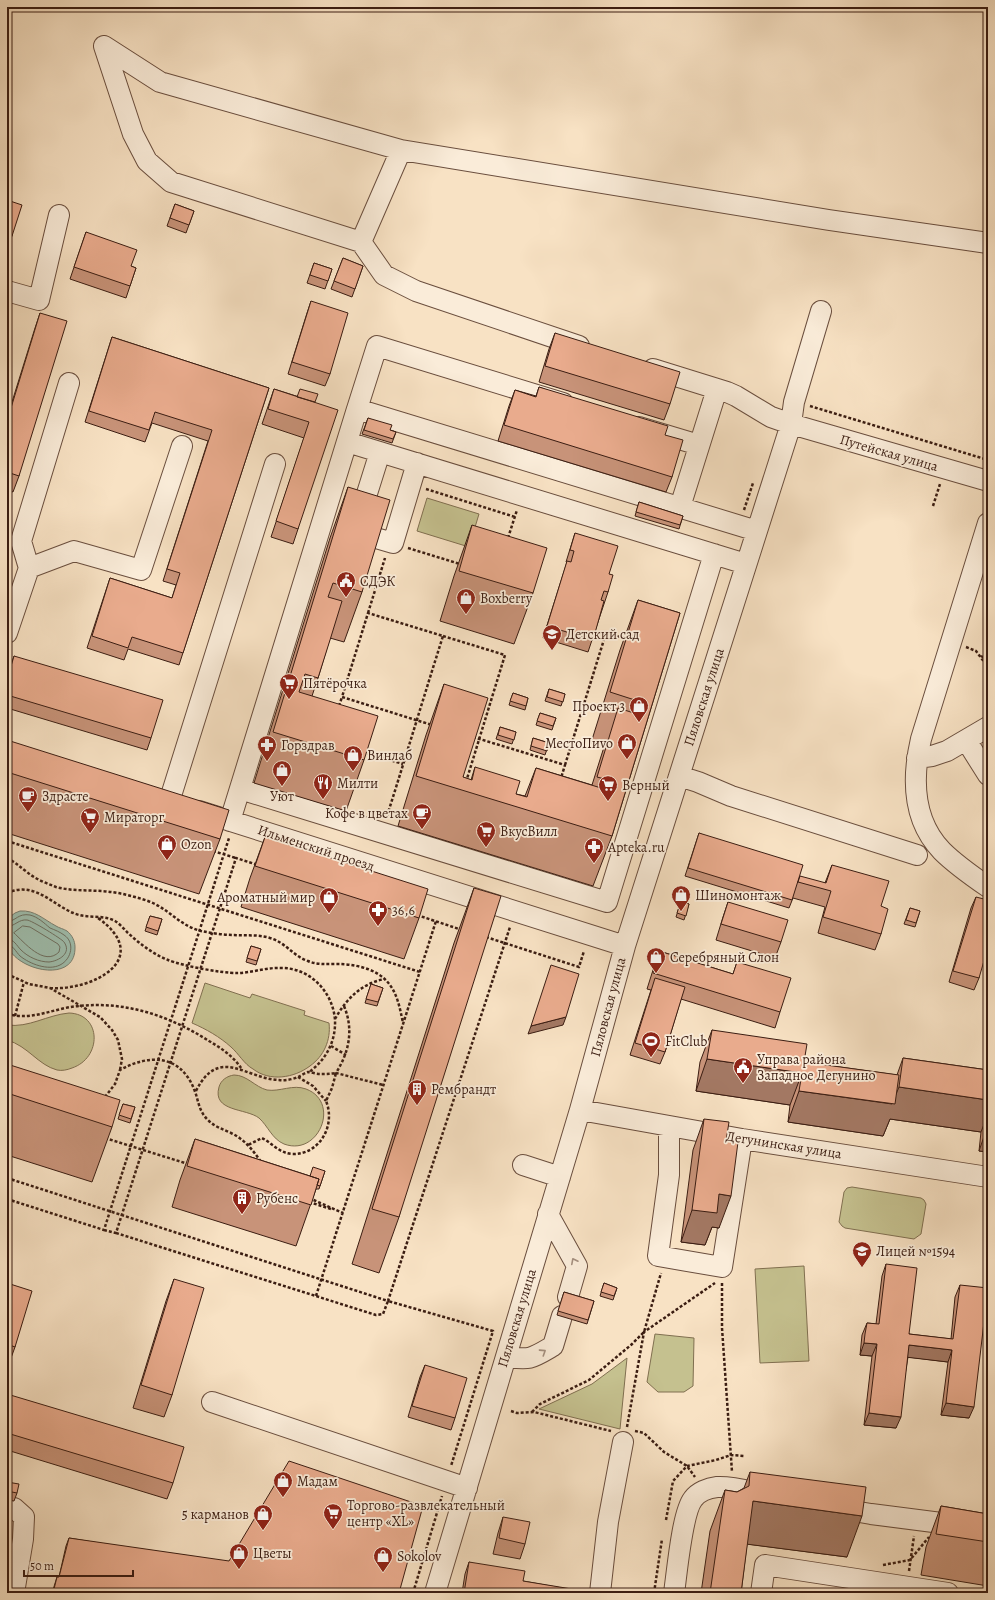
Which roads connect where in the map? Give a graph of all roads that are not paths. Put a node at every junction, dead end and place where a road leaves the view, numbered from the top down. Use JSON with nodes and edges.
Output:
{"nodes":[{"id":1,"x":401,"y":150,"type":"junction"},
{"id":2,"x":59,"y":215,"type":"dead end"},
{"id":3,"x":361,"y":242,"type":"junction"},
{"id":4,"x":988,"y":243,"type":"edge"},
{"id":5,"x":7,"y":291,"type":"edge"},
{"id":6,"x":821,"y":311,"type":"dead end"},
{"id":7,"x":593,"y":351,"type":"edge"},
{"id":8,"x":637,"y":364,"type":"edge"},
{"id":9,"x":69,"y":383,"type":"dead end"},
{"id":10,"x":717,"y":389,"type":"junction"},
{"id":11,"x":357,"y":408,"type":"junction"},
{"id":12,"x":579,"y":408,"type":"edge"},
{"id":13,"x":624,"y":422,"type":"edge"},
{"id":14,"x":791,"y":424,"type":"junction"},
{"id":15,"x":347,"y":442,"type":"junction"},
{"id":16,"x":699,"y":445,"type":"junction"},
{"id":17,"x":182,"y":446,"type":"dead end"},
{"id":18,"x":380,"y":452,"type":"junction"},
{"id":19,"x":275,"y":464,"type":"dead end"},
{"id":20,"x":417,"y":464,"type":"junction"},
{"id":21,"x":988,"y":481,"type":"edge"},
{"id":22,"x":680,"y":507,"type":"junction"},
{"id":23,"x":322,"y":522,"type":"junction"},
{"id":24,"x":987,"y":529,"type":"edge"},
{"id":25,"x":757,"y":531,"type":"junction"},
{"id":26,"x":355,"y":532,"type":"junction"},
{"id":27,"x":714,"y":554,"type":"junction"},
{"id":28,"x":746,"y":564,"type":"junction"},
{"id":29,"x":29,"y":568,"type":"junction"},
{"id":30,"x":7,"y":633,"type":"edge"},
{"id":31,"x":988,"y":727,"type":"edge"},
{"id":32,"x":966,"y":740,"type":"junction"},
{"id":33,"x":917,"y":758,"type":"junction"},
{"id":34,"x":988,"y":775,"type":"edge"},
{"id":35,"x":679,"y":776,"type":"junction"},
{"id":36,"x":240,"y":789,"type":"junction"},
{"id":37,"x":232,"y":822,"type":"junction"},
{"id":38,"x":916,"y":855,"type":"dead end"},
{"id":39,"x":988,"y":888,"type":"edge"},
{"id":40,"x":625,"y":946,"type":"junction"},
{"id":41,"x":580,"y":1110,"type":"junction"},
{"id":42,"x":669,"y":1126,"type":"junction"},
{"id":43,"x":742,"y":1139,"type":"junction"},
{"id":44,"x":523,"y":1165,"type":"dead end"},
{"id":45,"x":560,"y":1177,"type":"junction"},
{"id":46,"x":988,"y":1177,"type":"edge"},
{"id":47,"x":548,"y":1214,"type":"junction"},
{"id":48,"x":568,"y":1297,"type":"edge"},
{"id":49,"x":562,"y":1316,"type":"edge"},
{"id":50,"x":506,"y":1357,"type":"junction"},
{"id":51,"x":212,"y":1402,"type":"dead end"},
{"id":52,"x":623,"y":1442,"type":"road end"},
{"id":53,"x":467,"y":1488,"type":"junction"},
{"id":54,"x":787,"y":1498,"type":"edge"},
{"id":55,"x":817,"y":1504,"type":"edge"},
{"id":56,"x":7,"y":1506,"type":"edge"},
{"id":57,"x":988,"y":1529,"type":"edge"},
{"id":58,"x":883,"y":1581,"type":"edge"},
{"id":59,"x":14,"y":1593,"type":"edge"},
{"id":60,"x":436,"y":1593,"type":"edge"},
{"id":61,"x":600,"y":1593,"type":"edge"},
{"id":62,"x":674,"y":1593,"type":"edge"},
{"id":63,"x":761,"y":1593,"type":"edge"},
{"id":64,"x":948,"y":1593,"type":"edge"}],
"edges":[{"from":1,"to":3,"type":"street"},
{"from":1,"to":3,"type":"street"},
{"from":1,"to":4,"type":"street"},
{"from":2,"to":5,"type":"street"},
{"from":3,"to":7,"type":"street"},
{"from":6,"to":14,"type":"street","name":"Пяловская улица"},
{"from":8,"to":10,"type":"street","name":"Путейская улица"},
{"from":9,"to":29,"type":"street"},
{"from":10,"to":14,"type":"street","name":"Путейская улица"},
{"from":10,"to":16,"type":"street"},
{"from":11,"to":12,"type":"street"},
{"from":11,"to":15,"type":"street"},
{"from":11,"to":22,"type":"street"},
{"from":13,"to":16,"type":"street"},
{"from":14,"to":21,"type":"street","name":"Путейская улица"},
{"from":14,"to":25,"type":"street","name":"Пяловская улица"},
{"from":15,"to":18,"type":"street"},
{"from":15,"to":23,"type":"street"},
{"from":16,"to":22,"type":"street"},
{"from":17,"to":29,"type":"street"},
{"from":18,"to":20,"type":"street"},
{"from":18,"to":26,"type":"street"},
{"from":19,"to":37,"type":"street","name":"Ильменский проезд"},
{"from":20,"to":26,"type":"street"},
{"from":20,"to":27,"type":"street"},
{"from":22,"to":25,"type":"street"},
{"from":23,"to":26,"type":"street"},
{"from":23,"to":36,"type":"street"},
{"from":24,"to":33,"type":"street"},
{"from":25,"to":28,"type":"street","name":"Пяловская улица"},
{"from":27,"to":28,"type":"street"},
{"from":27,"to":36,"type":"street"},
{"from":28,"to":35,"type":"street","name":"Пяловская улица"},
{"from":29,"to":30,"type":"street"},
{"from":31,"to":32,"type":"street"},
{"from":32,"to":33,"type":"street"},
{"from":32,"to":34,"type":"street"},
{"from":33,"to":39,"type":"street"},
{"from":35,"to":38,"type":"street"},
{"from":35,"to":40,"type":"street","name":"Пяловская улица"},
{"from":36,"to":37,"type":"street"},
{"from":37,"to":40,"type":"street","name":"Ильменский проезд"},
{"from":40,"to":41,"type":"street","name":"Пяловская улица"},
{"from":41,"to":42,"type":"street","name":"Дегунинская улица"},
{"from":41,"to":45,"type":"street","name":"Пяловская улица"},
{"from":42,"to":43,"type":"street","name":"Дегунинская улица"},
{"from":42,"to":43,"type":"street"},
{"from":43,"to":46,"type":"street","name":"Дегунинская улица"},
{"from":44,"to":45,"type":"street"},
{"from":45,"to":47,"type":"street","name":"Пяловская улица"},
{"from":48,"to":47,"type":"street","one_way":true},
{"from":47,"to":50,"type":"street","name":"Пяловская улица"},
{"from":50,"to":49,"type":"street","one_way":true},
{"from":50,"to":53,"type":"street","name":"Пяловская улица"},
{"from":51,"to":53,"type":"street"},
{"from":52,"to":61,"type":"street"},
{"from":53,"to":60,"type":"street","name":"Пяловская улица"},
{"from":54,"to":62,"type":"street"},
{"from":55,"to":57,"type":"street"},
{"from":56,"to":59,"type":"street"},
{"from":58,"to":63,"type":"street"},
{"from":58,"to":64,"type":"street"}]}
